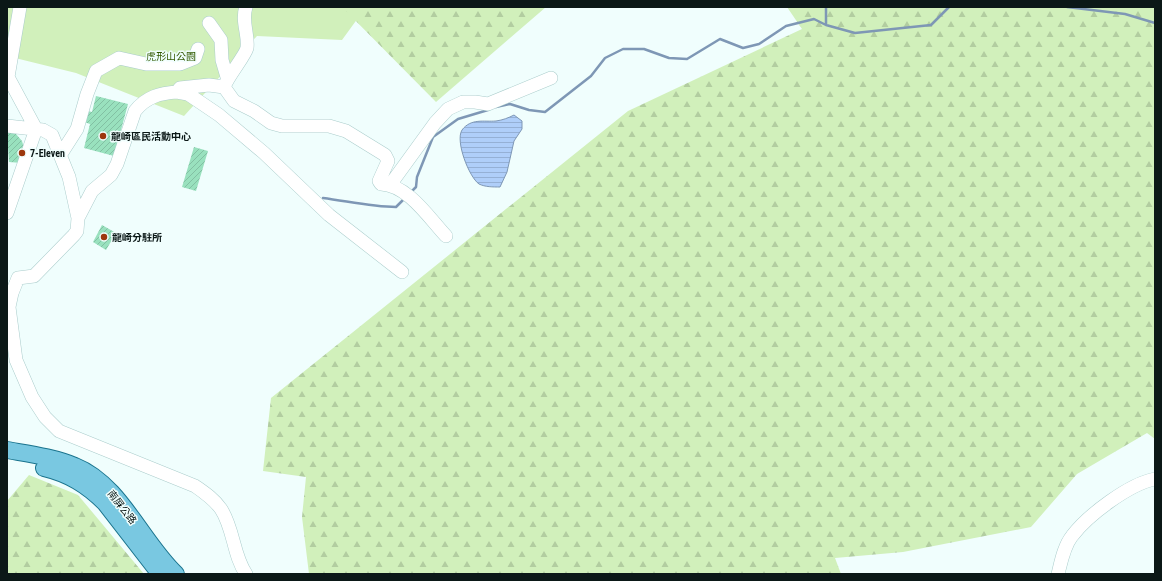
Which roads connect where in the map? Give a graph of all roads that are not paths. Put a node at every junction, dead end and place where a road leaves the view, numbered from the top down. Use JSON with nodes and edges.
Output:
{"nodes":[{"id":1,"x":20,"y":7,"type":"edge"},
{"id":2,"x":246,"y":7,"type":"edge"},
{"id":3,"x":209,"y":23,"type":"dead end"},
{"id":4,"x":198,"y":49,"type":"dead end"},
{"id":5,"x":7,"y":76,"type":"edge"},
{"id":6,"x":551,"y":78,"type":"dead end"},
{"id":7,"x":225,"y":82,"type":"junction"},
{"id":8,"x":177,"y":92,"type":"junction"},
{"id":9,"x":7,"y":126,"type":"edge"},
{"id":10,"x":36,"y":129,"type":"junction"},
{"id":11,"x":61,"y":154,"type":"junction"},
{"id":12,"x":390,"y":185,"type":"junction"},
{"id":13,"x":7,"y":213,"type":"edge"},
{"id":14,"x":78,"y":218,"type":"junction"},
{"id":15,"x":446,"y":236,"type":"dead end"},
{"id":16,"x":402,"y":272,"type":"dead end"},
{"id":17,"x":12,"y":276,"type":"edge"},
{"id":18,"x":7,"y":450,"type":"edge"},
{"id":19,"x":7,"y":460,"type":"edge"},
{"id":20,"x":1155,"y":479,"type":"edge"},
{"id":21,"x":160,"y":574,"type":"edge"},
{"id":22,"x":176,"y":574,"type":"edge"},
{"id":23,"x":246,"y":574,"type":"edge"},
{"id":24,"x":1058,"y":574,"type":"edge"}],
"edges":[{"from":1,"to":5,"type":"street"},
{"from":2,"to":7,"type":"street"},
{"from":3,"to":7,"type":"street"},
{"from":4,"to":11,"type":"street"},
{"from":5,"to":10,"type":"street"},
{"from":6,"to":12,"type":"street"},
{"from":7,"to":8,"type":"street"},
{"from":7,"to":12,"type":"street"},
{"from":8,"to":14,"type":"street"},
{"from":8,"to":16,"type":"street"},
{"from":9,"to":10,"type":"street"},
{"from":10,"to":11,"type":"street"},
{"from":10,"to":13,"type":"street"},
{"from":11,"to":14,"type":"street"},
{"from":12,"to":15,"type":"street"},
{"from":14,"to":17,"type":"street"},
{"from":17,"to":23,"type":"street"},
{"from":18,"to":22,"type":"main road","name":"南屏公路"},
{"from":19,"to":21,"type":"main road","name":"南屏公路"},
{"from":20,"to":24,"type":"street"}]}
